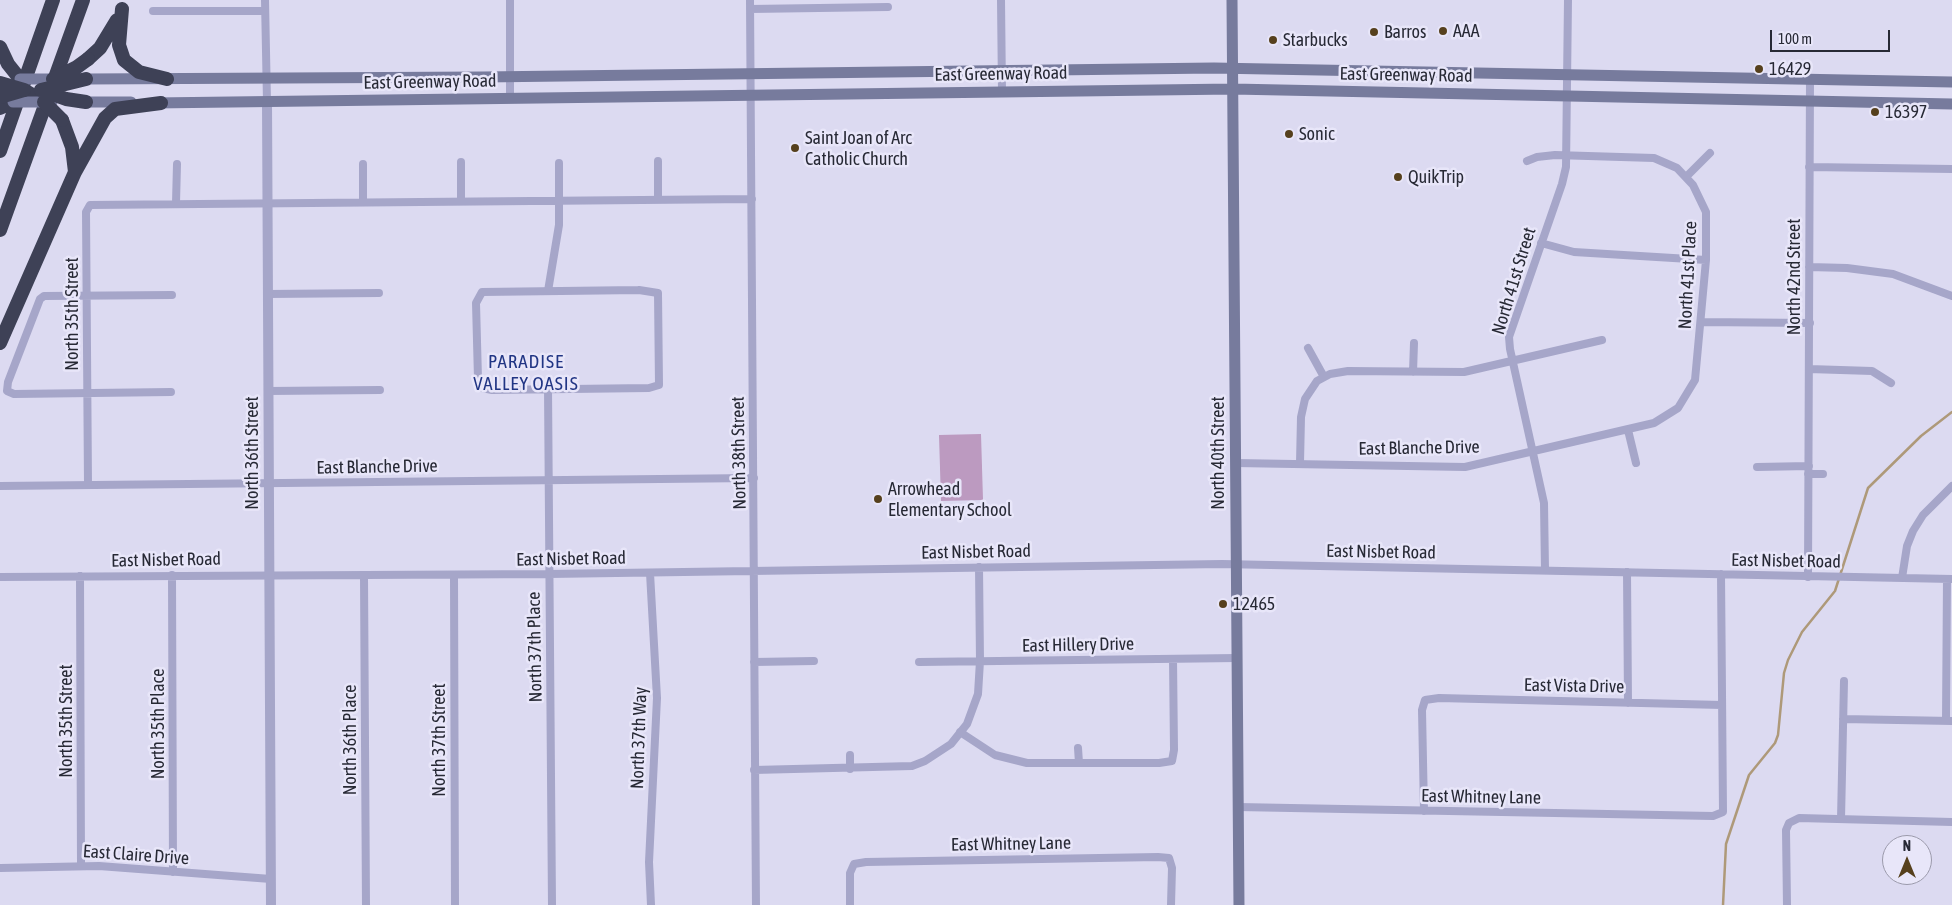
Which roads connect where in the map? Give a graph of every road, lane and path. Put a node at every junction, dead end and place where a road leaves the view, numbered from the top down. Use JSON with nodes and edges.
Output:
{"nodes":[{"id":1,"x":53,"y":0,"type":"edge"},
{"id":2,"x":83,"y":0,"type":"edge"},
{"id":3,"x":265,"y":0,"type":"edge"},
{"id":4,"x":510,"y":0,"type":"edge"},
{"id":5,"x":750,"y":0,"type":"edge"},
{"id":6,"x":1001,"y":0,"type":"edge"},
{"id":7,"x":1232,"y":0,"type":"edge"},
{"id":8,"x":1568,"y":0,"type":"edge"},
{"id":9,"x":123,"y":4,"type":"edge"},
{"id":10,"x":888,"y":7,"type":"dead end"},
{"id":11,"x":750,"y":9,"type":"junction"},
{"id":12,"x":153,"y":11,"type":"dead end"},
{"id":13,"x":265,"y":11,"type":"junction"},
{"id":14,"x":0,"y":47,"type":"edge"},
{"id":15,"x":1232,"y":68,"type":"junction"},
{"id":16,"x":1001,"y":70,"type":"junction"},
{"id":17,"x":860,"y":72,"type":"junction"},
{"id":18,"x":750,"y":74,"type":"junction"},
{"id":19,"x":1567,"y":74,"type":"junction"},
{"id":20,"x":510,"y":77,"type":"junction"},
{"id":21,"x":1700,"y":77,"type":"junction"},
{"id":22,"x":53,"y":79,"type":"junction"},
{"id":23,"x":86,"y":79,"type":"junction"},
{"id":24,"x":167,"y":79,"type":"junction"},
{"id":25,"x":267,"y":79,"type":"junction"},
{"id":26,"x":1810,"y":79,"type":"junction"},
{"id":27,"x":0,"y":81,"type":"edge"},
{"id":28,"x":1948,"y":82,"type":"edge"},
{"id":29,"x":1233,"y":89,"type":"junction"},
{"id":30,"x":33,"y":90,"type":"junction"},
{"id":31,"x":1002,"y":92,"type":"junction"},
{"id":32,"x":860,"y":94,"type":"junction"},
{"id":33,"x":751,"y":96,"type":"junction"},
{"id":34,"x":1567,"y":96,"type":"junction"},
{"id":35,"x":510,"y":98,"type":"junction"},
{"id":36,"x":1700,"y":99,"type":"junction"},
{"id":37,"x":1810,"y":100,"type":"junction"},
{"id":38,"x":3,"y":102,"type":"edge"},
{"id":39,"x":86,"y":102,"type":"joint"},
{"id":40,"x":267,"y":102,"type":"junction"},
{"id":41,"x":162,"y":103,"type":"junction"},
{"id":42,"x":1947,"y":104,"type":"edge"},
{"id":43,"x":0,"y":151,"type":"edge"},
{"id":44,"x":1710,"y":153,"type":"dead end"},
{"id":45,"x":1566,"y":155,"type":"junction"},
{"id":46,"x":658,"y":161,"type":"dead end"},
{"id":47,"x":1527,"y":161,"type":"dead end"},
{"id":48,"x":460,"y":162,"type":"dead end"},
{"id":49,"x":559,"y":163,"type":"dead end"},
{"id":50,"x":177,"y":164,"type":"dead end"},
{"id":51,"x":363,"y":164,"type":"dead end"},
{"id":52,"x":1810,"y":167,"type":"junction"},
{"id":53,"x":1952,"y":169,"type":"edge"},
{"id":54,"x":75,"y":172,"type":"junction"},
{"id":55,"x":1686,"y":177,"type":"junction"},
{"id":56,"x":658,"y":199,"type":"junction"},
{"id":57,"x":752,"y":199,"type":"junction"},
{"id":58,"x":559,"y":200,"type":"junction"},
{"id":59,"x":461,"y":201,"type":"junction"},
{"id":60,"x":363,"y":202,"type":"junction"},
{"id":61,"x":176,"y":203,"type":"junction"},
{"id":62,"x":267,"y":203,"type":"junction"},
{"id":63,"x":0,"y":230,"type":"edge"},
{"id":64,"x":1541,"y":243,"type":"junction"},
{"id":65,"x":1706,"y":260,"type":"junction"},
{"id":66,"x":1809,"y":267,"type":"junction"},
{"id":67,"x":548,"y":291,"type":"junction"},
{"id":68,"x":379,"y":293,"type":"dead end"},
{"id":69,"x":268,"y":294,"type":"junction"},
{"id":70,"x":172,"y":295,"type":"dead end"},
{"id":71,"x":87,"y":296,"type":"junction"},
{"id":72,"x":1952,"y":296,"type":"edge"},
{"id":73,"x":1701,"y":322,"type":"junction"},
{"id":74,"x":1810,"y":323,"type":"junction"},
{"id":75,"x":1602,"y":340,"type":"dead end"},
{"id":76,"x":0,"y":343,"type":"edge"},
{"id":77,"x":1414,"y":343,"type":"dead end"},
{"id":78,"x":1308,"y":348,"type":"dead end"},
{"id":79,"x":1512,"y":361,"type":"junction"},
{"id":80,"x":1809,"y":369,"type":"junction"},
{"id":81,"x":1413,"y":372,"type":"junction"},
{"id":82,"x":1324,"y":377,"type":"junction"},
{"id":83,"x":1891,"y":383,"type":"dead end"},
{"id":84,"x":548,"y":388,"type":"junction"},
{"id":85,"x":380,"y":390,"type":"dead end"},
{"id":86,"x":268,"y":391,"type":"junction"},
{"id":87,"x":171,"y":392,"type":"dead end"},
{"id":88,"x":87,"y":393,"type":"junction"},
{"id":89,"x":1678,"y":408,"type":"joint"},
{"id":90,"x":1628,"y":430,"type":"junction"},
{"id":91,"x":1533,"y":453,"type":"junction"},
{"id":92,"x":1236,"y":462,"type":"junction"},
{"id":93,"x":1636,"y":463,"type":"dead end"},
{"id":94,"x":1300,"y":464,"type":"junction"},
{"id":95,"x":1757,"y":467,"type":"dead end"},
{"id":96,"x":1809,"y":470,"type":"junction"},
{"id":97,"x":1823,"y":474,"type":"dead end"},
{"id":98,"x":754,"y":478,"type":"junction"},
{"id":99,"x":549,"y":479,"type":"junction"},
{"id":100,"x":268,"y":483,"type":"junction"},
{"id":101,"x":88,"y":485,"type":"junction"},
{"id":102,"x":0,"y":486,"type":"edge"},
{"id":103,"x":1952,"y":486,"type":"edge"},
{"id":104,"x":1236,"y":564,"type":"junction"},
{"id":105,"x":979,"y":567,"type":"junction"},
{"id":106,"x":755,"y":570,"type":"junction"},
{"id":107,"x":1545,"y":570,"type":"junction"},
{"id":108,"x":1627,"y":572,"type":"junction"},
{"id":109,"x":650,"y":573,"type":"junction"},
{"id":110,"x":269,"y":574,"type":"junction"},
{"id":111,"x":549,"y":574,"type":"junction"},
{"id":112,"x":1721,"y":574,"type":"junction"},
{"id":113,"x":172,"y":575,"type":"junction"},
{"id":114,"x":454,"y":575,"type":"junction"},
{"id":115,"x":80,"y":576,"type":"junction"},
{"id":116,"x":364,"y":576,"type":"junction"},
{"id":117,"x":0,"y":577,"type":"edge"},
{"id":118,"x":1808,"y":577,"type":"junction"},
{"id":119,"x":1902,"y":578,"type":"junction"},
{"id":120,"x":1949,"y":579,"type":"edge"},
{"id":121,"x":1237,"y":658,"type":"junction"},
{"id":122,"x":1173,"y":659,"type":"junction"},
{"id":123,"x":814,"y":661,"type":"dead end"},
{"id":124,"x":980,"y":661,"type":"junction"},
{"id":125,"x":754,"y":662,"type":"junction"},
{"id":126,"x":919,"y":662,"type":"dead end"},
{"id":127,"x":1844,"y":681,"type":"dead end"},
{"id":128,"x":1628,"y":703,"type":"junction"},
{"id":129,"x":1722,"y":705,"type":"junction"},
{"id":130,"x":1843,"y":719,"type":"junction"},
{"id":131,"x":1949,"y":721,"type":"edge"},
{"id":132,"x":960,"y":732,"type":"junction"},
{"id":133,"x":1078,"y":748,"type":"dead end"},
{"id":134,"x":850,"y":755,"type":"dead end"},
{"id":135,"x":1079,"y":764,"type":"junction"},
{"id":136,"x":850,"y":769,"type":"junction"},
{"id":137,"x":754,"y":770,"type":"junction"},
{"id":138,"x":1238,"y":807,"type":"junction"},
{"id":139,"x":1424,"y":810,"type":"junction"},
{"id":140,"x":1841,"y":819,"type":"junction"},
{"id":141,"x":1952,"y":822,"type":"edge"},
{"id":142,"x":81,"y":866,"type":"junction"},
{"id":143,"x":0,"y":868,"type":"edge"},
{"id":144,"x":173,"y":872,"type":"junction"},
{"id":145,"x":271,"y":879,"type":"junction"},
{"id":146,"x":271,"y":905,"type":"edge"},
{"id":147,"x":366,"y":905,"type":"edge"},
{"id":148,"x":455,"y":905,"type":"edge"},
{"id":149,"x":552,"y":905,"type":"edge"},
{"id":150,"x":651,"y":905,"type":"edge"},
{"id":151,"x":756,"y":905,"type":"edge"},
{"id":152,"x":850,"y":905,"type":"edge"},
{"id":153,"x":1171,"y":905,"type":"edge"},
{"id":154,"x":1239,"y":905,"type":"edge"},
{"id":155,"x":1787,"y":905,"type":"edge"}],
"edges":[{"from":1,"to":43,"type":"highway"},
{"from":2,"to":63,"type":"highway"},
{"from":3,"to":13,"type":"street","name":"North 36th Street"},
{"from":4,"to":20,"type":"street"},
{"from":5,"to":11,"type":"street","name":"North 38th Street"},
{"from":6,"to":16,"type":"street"},
{"from":7,"to":15,"type":"main road","name":"North 40th Street"},
{"from":8,"to":19,"type":"street","name":"North 41st Street"},
{"from":9,"to":22,"type":"highway","bridge":true},
{"from":9,"to":24,"type":"highway"},
{"from":10,"to":11,"type":"street"},
{"from":11,"to":18,"type":"street","name":"North 38th Street"},
{"from":12,"to":13,"type":"street"},
{"from":13,"to":25,"type":"street","name":"North 36th Street"},
{"from":14,"to":30,"type":"highway"},
{"from":15,"to":16,"type":"main road","name":"East Greenway Road"},
{"from":15,"to":19,"type":"main road","name":"East Greenway Road"},
{"from":15,"to":29,"type":"main road","name":"North 40th Street"},
{"from":16,"to":17,"type":"main road","name":"East Greenway Road"},
{"from":16,"to":31,"type":"street"},
{"from":17,"to":18,"type":"main road","name":"East Greenway Road"},
{"from":17,"to":32,"type":"main road"},
{"from":18,"to":20,"type":"main road","name":"East Greenway Road"},
{"from":18,"to":33,"type":"street","name":"North 38th Street"},
{"from":19,"to":21,"type":"main road","name":"East Greenway Road"},
{"from":19,"to":34,"type":"street","name":"North 41st Street"},
{"from":20,"to":25,"type":"main road","name":"East Greenway Road"},
{"from":20,"to":35,"type":"street"},
{"from":21,"to":26,"type":"main road","name":"East Greenway Road"},
{"from":21,"to":36,"type":"main road"},
{"from":22,"to":23,"type":"main road","name":"East Greenway Road","bridge":true},
{"from":22,"to":30,"type":"highway","bridge":true},
{"from":23,"to":24,"type":"main road","name":"East Greenway Road"},
{"from":23,"to":30,"type":"highway","bridge":true},
{"from":24,"to":25,"type":"main road","name":"East Greenway Road"},
{"from":25,"to":40,"type":"street","name":"North 36th Street"},
{"from":26,"to":28,"type":"main road","name":"East Greenway Road"},
{"from":26,"to":37,"type":"street","name":"North 42nd Street"},
{"from":27,"to":30,"type":"highway","bridge":true},
{"from":28,"to":42,"type":"main road"},
{"from":29,"to":31,"type":"main road","name":"East Greenway Road"},
{"from":29,"to":34,"type":"main road","name":"East Greenway Road"},
{"from":29,"to":92,"type":"main road","name":"North 40th Street"},
{"from":30,"to":38,"type":"highway","bridge":true},
{"from":30,"to":38,"type":"main road","bridge":true},
{"from":30,"to":39,"type":"highway","bridge":true},
{"from":30,"to":54,"type":"highway","bridge":true},
{"from":31,"to":32,"type":"main road","name":"East Greenway Road"},
{"from":32,"to":33,"type":"main road","name":"East Greenway Road"},
{"from":33,"to":35,"type":"main road","name":"East Greenway Road"},
{"from":33,"to":57,"type":"street","name":"North 38th Street"},
{"from":34,"to":36,"type":"main road","name":"East Greenway Road"},
{"from":34,"to":45,"type":"street","name":"North 41st Street"},
{"from":35,"to":40,"type":"main road","name":"East Greenway Road"},
{"from":36,"to":37,"type":"main road","name":"East Greenway Road"},
{"from":37,"to":42,"type":"main road","name":"East Greenway Road"},
{"from":37,"to":52,"type":"street","name":"North 42nd Street"},
{"from":39,"to":41,"type":"main road","name":"East Greenway Road"},
{"from":40,"to":41,"type":"main road","name":"East Greenway Road"},
{"from":40,"to":62,"type":"street","name":"North 36th Street"},
{"from":41,"to":54,"type":"highway"},
{"from":44,"to":55,"type":"street"},
{"from":45,"to":47,"type":"street"},
{"from":45,"to":55,"type":"street"},
{"from":45,"to":64,"type":"street","name":"North 41st Street"},
{"from":46,"to":56,"type":"street"},
{"from":48,"to":59,"type":"street"},
{"from":49,"to":58,"type":"street"},
{"from":50,"to":61,"type":"street"},
{"from":51,"to":60,"type":"street"},
{"from":52,"to":53,"type":"street"},
{"from":52,"to":66,"type":"street","name":"North 42nd Street"},
{"from":54,"to":76,"type":"highway"},
{"from":55,"to":65,"type":"street","name":"North 41st Place"},
{"from":56,"to":57,"type":"street"},
{"from":56,"to":58,"type":"street"},
{"from":57,"to":98,"type":"street","name":"North 38th Street"},
{"from":58,"to":59,"type":"street"},
{"from":58,"to":67,"type":"street"},
{"from":59,"to":60,"type":"street"},
{"from":60,"to":62,"type":"street"},
{"from":61,"to":62,"type":"street"},
{"from":61,"to":71,"type":"street","name":"North 35th Street"},
{"from":62,"to":69,"type":"street","name":"North 36th Street"},
{"from":64,"to":65,"type":"street"},
{"from":64,"to":79,"type":"street","name":"North 41st Street"},
{"from":65,"to":73,"type":"street","name":"North 41st Place"},
{"from":66,"to":72,"type":"street"},
{"from":66,"to":74,"type":"street","name":"North 42nd Street"},
{"from":67,"to":84,"type":"street"},
{"from":67,"to":84,"type":"street"},
{"from":68,"to":69,"type":"street"},
{"from":69,"to":86,"type":"street","name":"North 36th Street"},
{"from":70,"to":71,"type":"street"},
{"from":71,"to":88,"type":"street","name":"North 35th Street"},
{"from":71,"to":88,"type":"street"},
{"from":73,"to":74,"type":"street"},
{"from":73,"to":89,"type":"street","name":"North 41st Place"},
{"from":74,"to":80,"type":"street","name":"North 42nd Street"},
{"from":75,"to":79,"type":"street"},
{"from":77,"to":81,"type":"street"},
{"from":78,"to":82,"type":"street"},
{"from":79,"to":81,"type":"street"},
{"from":79,"to":91,"type":"street","name":"North 41st Street"},
{"from":80,"to":83,"type":"street"},
{"from":80,"to":96,"type":"street","name":"North 42nd Street"},
{"from":81,"to":82,"type":"street"},
{"from":82,"to":94,"type":"street"},
{"from":84,"to":99,"type":"street","name":"North 37th Place"},
{"from":85,"to":86,"type":"street"},
{"from":86,"to":100,"type":"street","name":"North 36th Street"},
{"from":87,"to":88,"type":"street"},
{"from":88,"to":101,"type":"street","name":"North 35th Street"},
{"from":89,"to":90,"type":"street","name":"East Blanche Drive"},
{"from":90,"to":91,"type":"street","name":"East Blanche Drive"},
{"from":90,"to":93,"type":"street"},
{"from":91,"to":94,"type":"street","name":"East Blanche Drive"},
{"from":91,"to":107,"type":"street","name":"North 41st Street"},
{"from":92,"to":94,"type":"street","name":"East Blanche Drive"},
{"from":92,"to":104,"type":"main road","name":"North 40th Street"},
{"from":95,"to":96,"type":"street"},
{"from":96,"to":97,"type":"street"},
{"from":96,"to":118,"type":"street","name":"North 42nd Street"},
{"from":98,"to":99,"type":"street","name":"East Blanche Drive"},
{"from":98,"to":106,"type":"street","name":"North 38th Street"},
{"from":99,"to":100,"type":"street","name":"East Blanche Drive"},
{"from":99,"to":111,"type":"street","name":"North 37th Place"},
{"from":100,"to":101,"type":"street","name":"East Blanche Drive"},
{"from":100,"to":110,"type":"street","name":"North 36th Street"},
{"from":101,"to":102,"type":"street","name":"East Blanche Drive"},
{"from":103,"to":119,"type":"street"},
{"from":104,"to":105,"type":"street","name":"East Nisbet Road"},
{"from":104,"to":107,"type":"street","name":"East Nisbet Road"},
{"from":104,"to":121,"type":"main road","name":"North 40th Street"},
{"from":105,"to":106,"type":"street","name":"East Nisbet Road"},
{"from":105,"to":124,"type":"street"},
{"from":106,"to":109,"type":"street","name":"East Nisbet Road"},
{"from":106,"to":125,"type":"street","name":"North 38th Street"},
{"from":107,"to":108,"type":"street","name":"East Nisbet Road"},
{"from":108,"to":112,"type":"street","name":"East Nisbet Road"},
{"from":108,"to":128,"type":"street"},
{"from":109,"to":111,"type":"street","name":"East Nisbet Road"},
{"from":109,"to":150,"type":"street","name":"North 37th Way"},
{"from":110,"to":113,"type":"street","name":"East Nisbet Road"},
{"from":110,"to":116,"type":"street","name":"East Nisbet Road"},
{"from":110,"to":145,"type":"street","name":"North 36th Street"},
{"from":111,"to":114,"type":"street","name":"East Nisbet Road"},
{"from":111,"to":149,"type":"street","name":"North 37th Place"},
{"from":112,"to":118,"type":"street","name":"East Nisbet Road"},
{"from":112,"to":129,"type":"street"},
{"from":113,"to":115,"type":"street","name":"East Nisbet Road"},
{"from":113,"to":144,"type":"street","name":"North 35th Place"},
{"from":114,"to":116,"type":"street","name":"East Nisbet Road"},
{"from":114,"to":148,"type":"street","name":"North 37th Street"},
{"from":115,"to":117,"type":"street","name":"East Nisbet Road"},
{"from":115,"to":142,"type":"street","name":"North 35th Street"},
{"from":116,"to":147,"type":"street","name":"North 36th Place"},
{"from":118,"to":119,"type":"street","name":"East Nisbet Road"},
{"from":119,"to":120,"type":"street","name":"East Nisbet Road"},
{"from":120,"to":131,"type":"street"},
{"from":121,"to":122,"type":"street","name":"East Hillery Drive"},
{"from":121,"to":138,"type":"main road","name":"North 40th Street"},
{"from":122,"to":124,"type":"street","name":"East Hillery Drive"},
{"from":122,"to":135,"type":"street"},
{"from":123,"to":125,"type":"street"},
{"from":124,"to":126,"type":"street","name":"East Hillery Drive"},
{"from":124,"to":132,"type":"street"},
{"from":125,"to":137,"type":"street","name":"North 38th Street"},
{"from":127,"to":130,"type":"street"},
{"from":128,"to":129,"type":"street","name":"East Vista Drive"},
{"from":128,"to":139,"type":"street","name":"East Vista Drive"},
{"from":129,"to":139,"type":"street","name":"East Whitney Lane"},
{"from":130,"to":131,"type":"street"},
{"from":130,"to":140,"type":"street"},
{"from":132,"to":135,"type":"street"},
{"from":132,"to":136,"type":"street"},
{"from":133,"to":135,"type":"street"},
{"from":134,"to":136,"type":"street"},
{"from":136,"to":137,"type":"street"},
{"from":137,"to":151,"type":"street","name":"North 38th Street"},
{"from":138,"to":139,"type":"street","name":"East Whitney Lane"},
{"from":138,"to":154,"type":"main road","name":"North 40th Street"},
{"from":140,"to":141,"type":"street"},
{"from":140,"to":155,"type":"street"},
{"from":142,"to":143,"type":"street","name":"East Claire Drive"},
{"from":142,"to":144,"type":"street","name":"East Claire Drive"},
{"from":144,"to":145,"type":"street","name":"East Claire Drive"},
{"from":145,"to":146,"type":"street","name":"North 36th Street"},
{"from":152,"to":153,"type":"street","name":"East Whitney Lane"}]}
